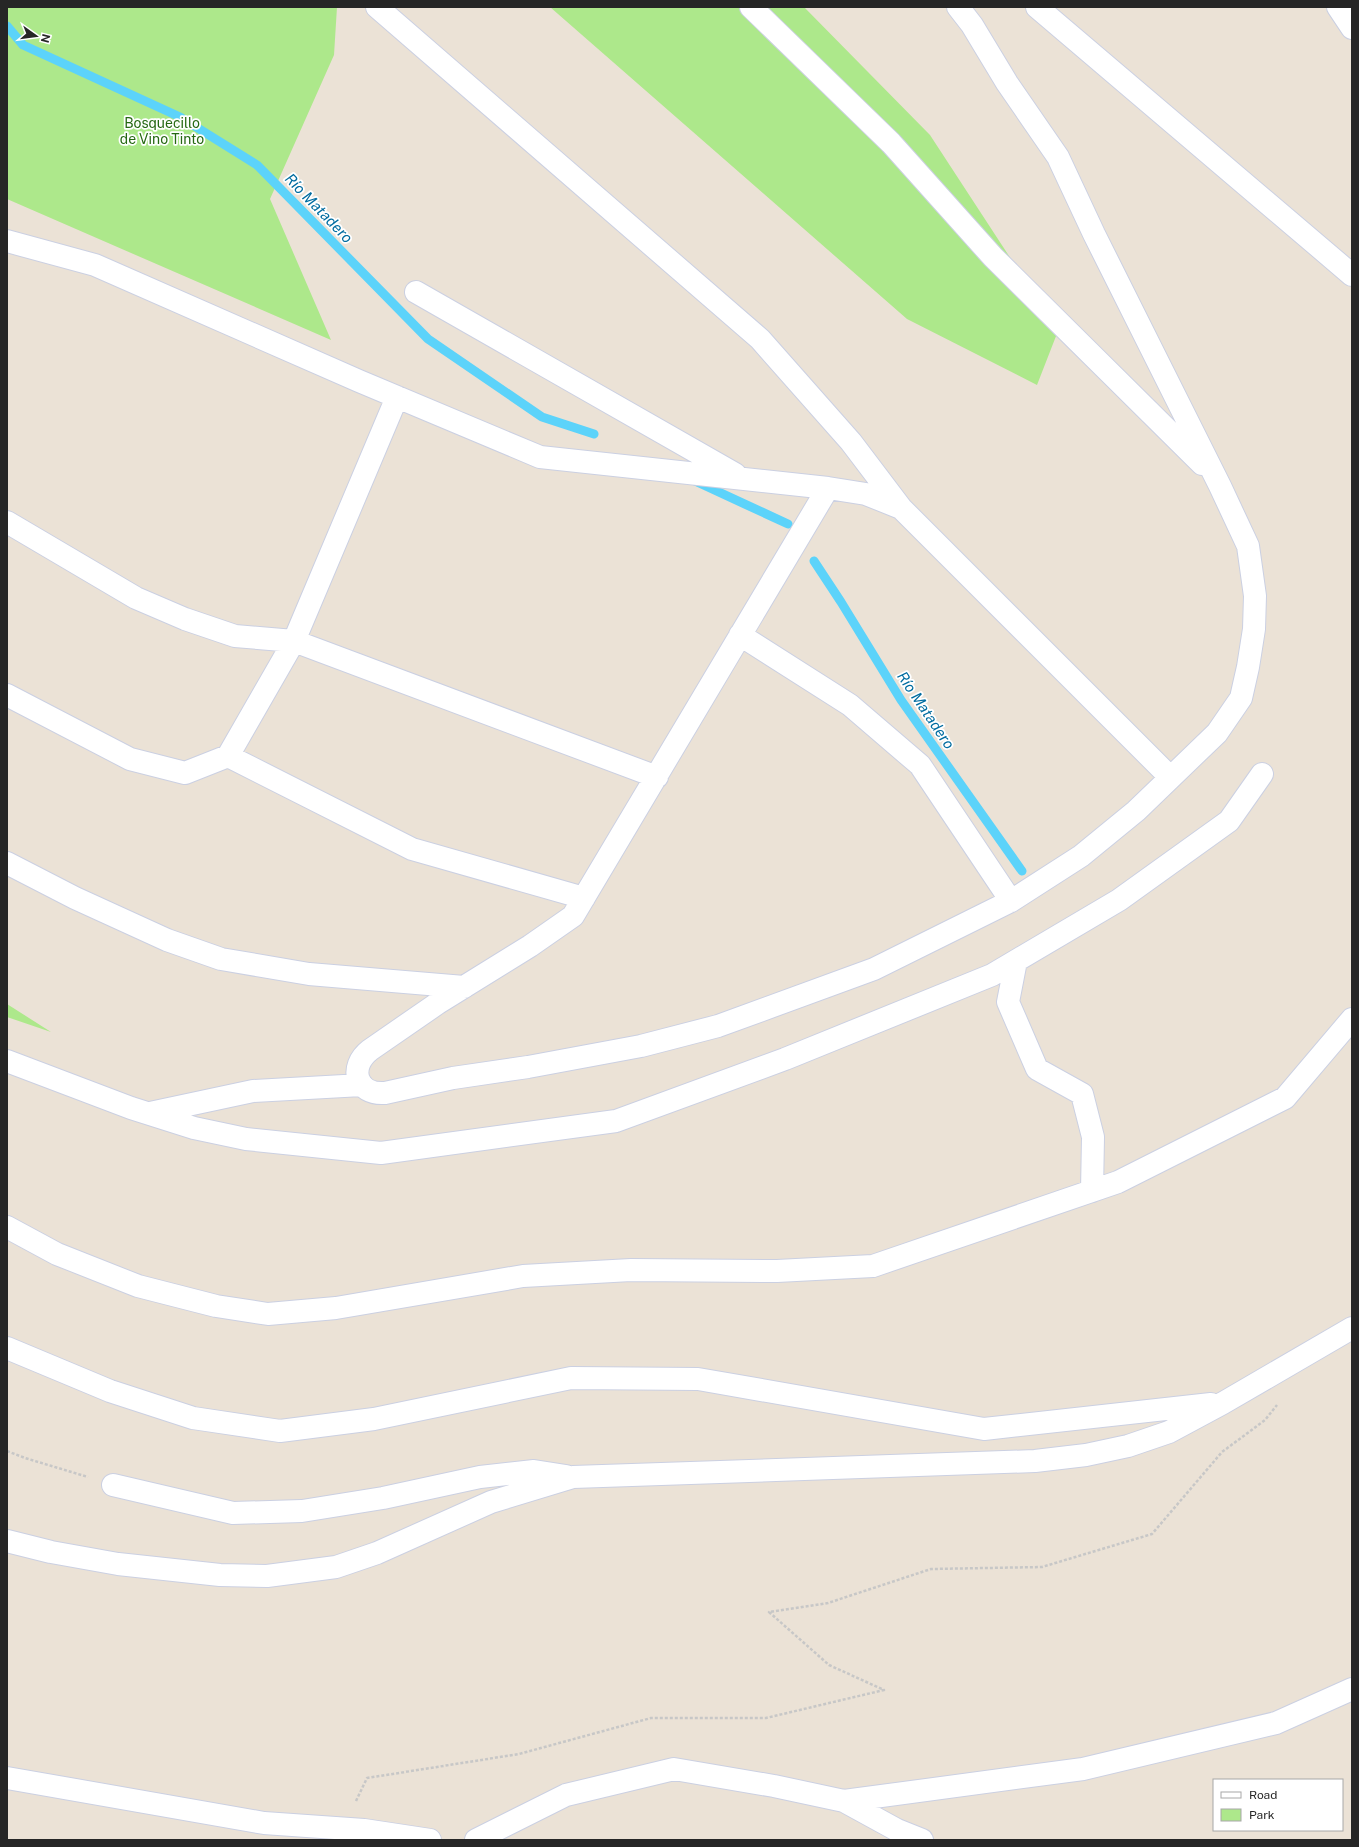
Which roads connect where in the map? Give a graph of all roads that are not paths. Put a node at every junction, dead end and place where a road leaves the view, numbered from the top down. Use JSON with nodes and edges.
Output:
{"nodes":[{"id":1,"x":377,"y":7,"type":"edge"},
{"id":2,"x":751,"y":7,"type":"edge"},
{"id":3,"x":958,"y":7,"type":"edge"},
{"id":4,"x":1037,"y":7,"type":"edge"},
{"id":5,"x":1338,"y":7,"type":"edge"},
{"id":6,"x":1352,"y":28,"type":"edge"},
{"id":7,"x":7,"y":241,"type":"edge"},
{"id":8,"x":1352,"y":275,"type":"edge"},
{"id":9,"x":416,"y":292,"type":"dead end"},
{"id":10,"x":397,"y":397,"type":"junction"},
{"id":11,"x":1216,"y":477,"type":"junction"},
{"id":12,"x":743,"y":479,"type":"junction"},
{"id":13,"x":828,"y":488,"type":"junction"},
{"id":14,"x":901,"y":508,"type":"junction"},
{"id":15,"x":7,"y":522,"type":"edge"},
{"id":16,"x":740,"y":635,"type":"junction"},
{"id":17,"x":294,"y":641,"type":"junction"},
{"id":18,"x":7,"y":695,"type":"edge"},
{"id":19,"x":228,"y":756,"type":"junction"},
{"id":20,"x":1262,"y":774,"type":"dead end"},
{"id":21,"x":657,"y":777,"type":"junction"},
{"id":22,"x":1170,"y":777,"type":"junction"},
{"id":23,"x":7,"y":863,"type":"edge"},
{"id":24,"x":584,"y":898,"type":"junction"},
{"id":25,"x":1011,"y":901,"type":"junction"},
{"id":26,"x":1016,"y":962,"type":"junction"},
{"id":27,"x":464,"y":987,"type":"junction"},
{"id":28,"x":1352,"y":1019,"type":"edge"},
{"id":29,"x":7,"y":1061,"type":"edge"},
{"id":30,"x":362,"y":1085,"type":"junction"},
{"id":31,"x":149,"y":1114,"type":"junction"},
{"id":32,"x":1092,"y":1191,"type":"junction"},
{"id":33,"x":7,"y":1227,"type":"edge"},
{"id":34,"x":1352,"y":1328,"type":"edge"},
{"id":35,"x":7,"y":1348,"type":"edge"},
{"id":36,"x":1223,"y":1403,"type":"junction"},
{"id":37,"x":573,"y":1477,"type":"junction"},
{"id":38,"x":112,"y":1484,"type":"road end"},
{"id":39,"x":7,"y":1541,"type":"edge"},
{"id":40,"x":1352,"y":1689,"type":"edge"},
{"id":41,"x":7,"y":1778,"type":"edge"},
{"id":42,"x":844,"y":1801,"type":"junction"},
{"id":43,"x":430,"y":1840,"type":"edge"},
{"id":44,"x":476,"y":1840,"type":"edge"},
{"id":45,"x":922,"y":1840,"type":"edge"}],
"edges":[{"from":1,"to":14,"type":"street"},
{"from":2,"to":11,"type":"street"},
{"from":3,"to":11,"type":"street"},
{"from":4,"to":8,"type":"street"},
{"from":5,"to":6,"type":"street"},
{"from":7,"to":10,"type":"street"},
{"from":9,"to":12,"type":"street"},
{"from":10,"to":12,"type":"street"},
{"from":10,"to":17,"type":"street"},
{"from":11,"to":22,"type":"street"},
{"from":12,"to":13,"type":"street"},
{"from":13,"to":14,"type":"street"},
{"from":13,"to":16,"type":"street"},
{"from":14,"to":22,"type":"street"},
{"from":15,"to":17,"type":"street"},
{"from":16,"to":21,"type":"street"},
{"from":16,"to":25,"type":"street"},
{"from":17,"to":19,"type":"street"},
{"from":17,"to":21,"type":"street"},
{"from":18,"to":19,"type":"street"},
{"from":19,"to":24,"type":"street"},
{"from":20,"to":26,"type":"street"},
{"from":21,"to":24,"type":"street"},
{"from":22,"to":25,"type":"street"},
{"from":23,"to":27,"type":"street"},
{"from":24,"to":27,"type":"street"},
{"from":25,"to":30,"type":"street"},
{"from":26,"to":31,"type":"street"},
{"from":26,"to":32,"type":"street"},
{"from":27,"to":30,"type":"street"},
{"from":28,"to":32,"type":"street"},
{"from":29,"to":31,"type":"street"},
{"from":30,"to":31,"type":"street"},
{"from":32,"to":33,"type":"street"},
{"from":34,"to":36,"type":"street"},
{"from":35,"to":36,"type":"street"},
{"from":36,"to":37,"type":"street"},
{"from":37,"to":38,"type":"street"},
{"from":37,"to":39,"type":"street"},
{"from":40,"to":42,"type":"street"},
{"from":41,"to":43,"type":"street"},
{"from":42,"to":44,"type":"street"},
{"from":42,"to":45,"type":"street"}]}
